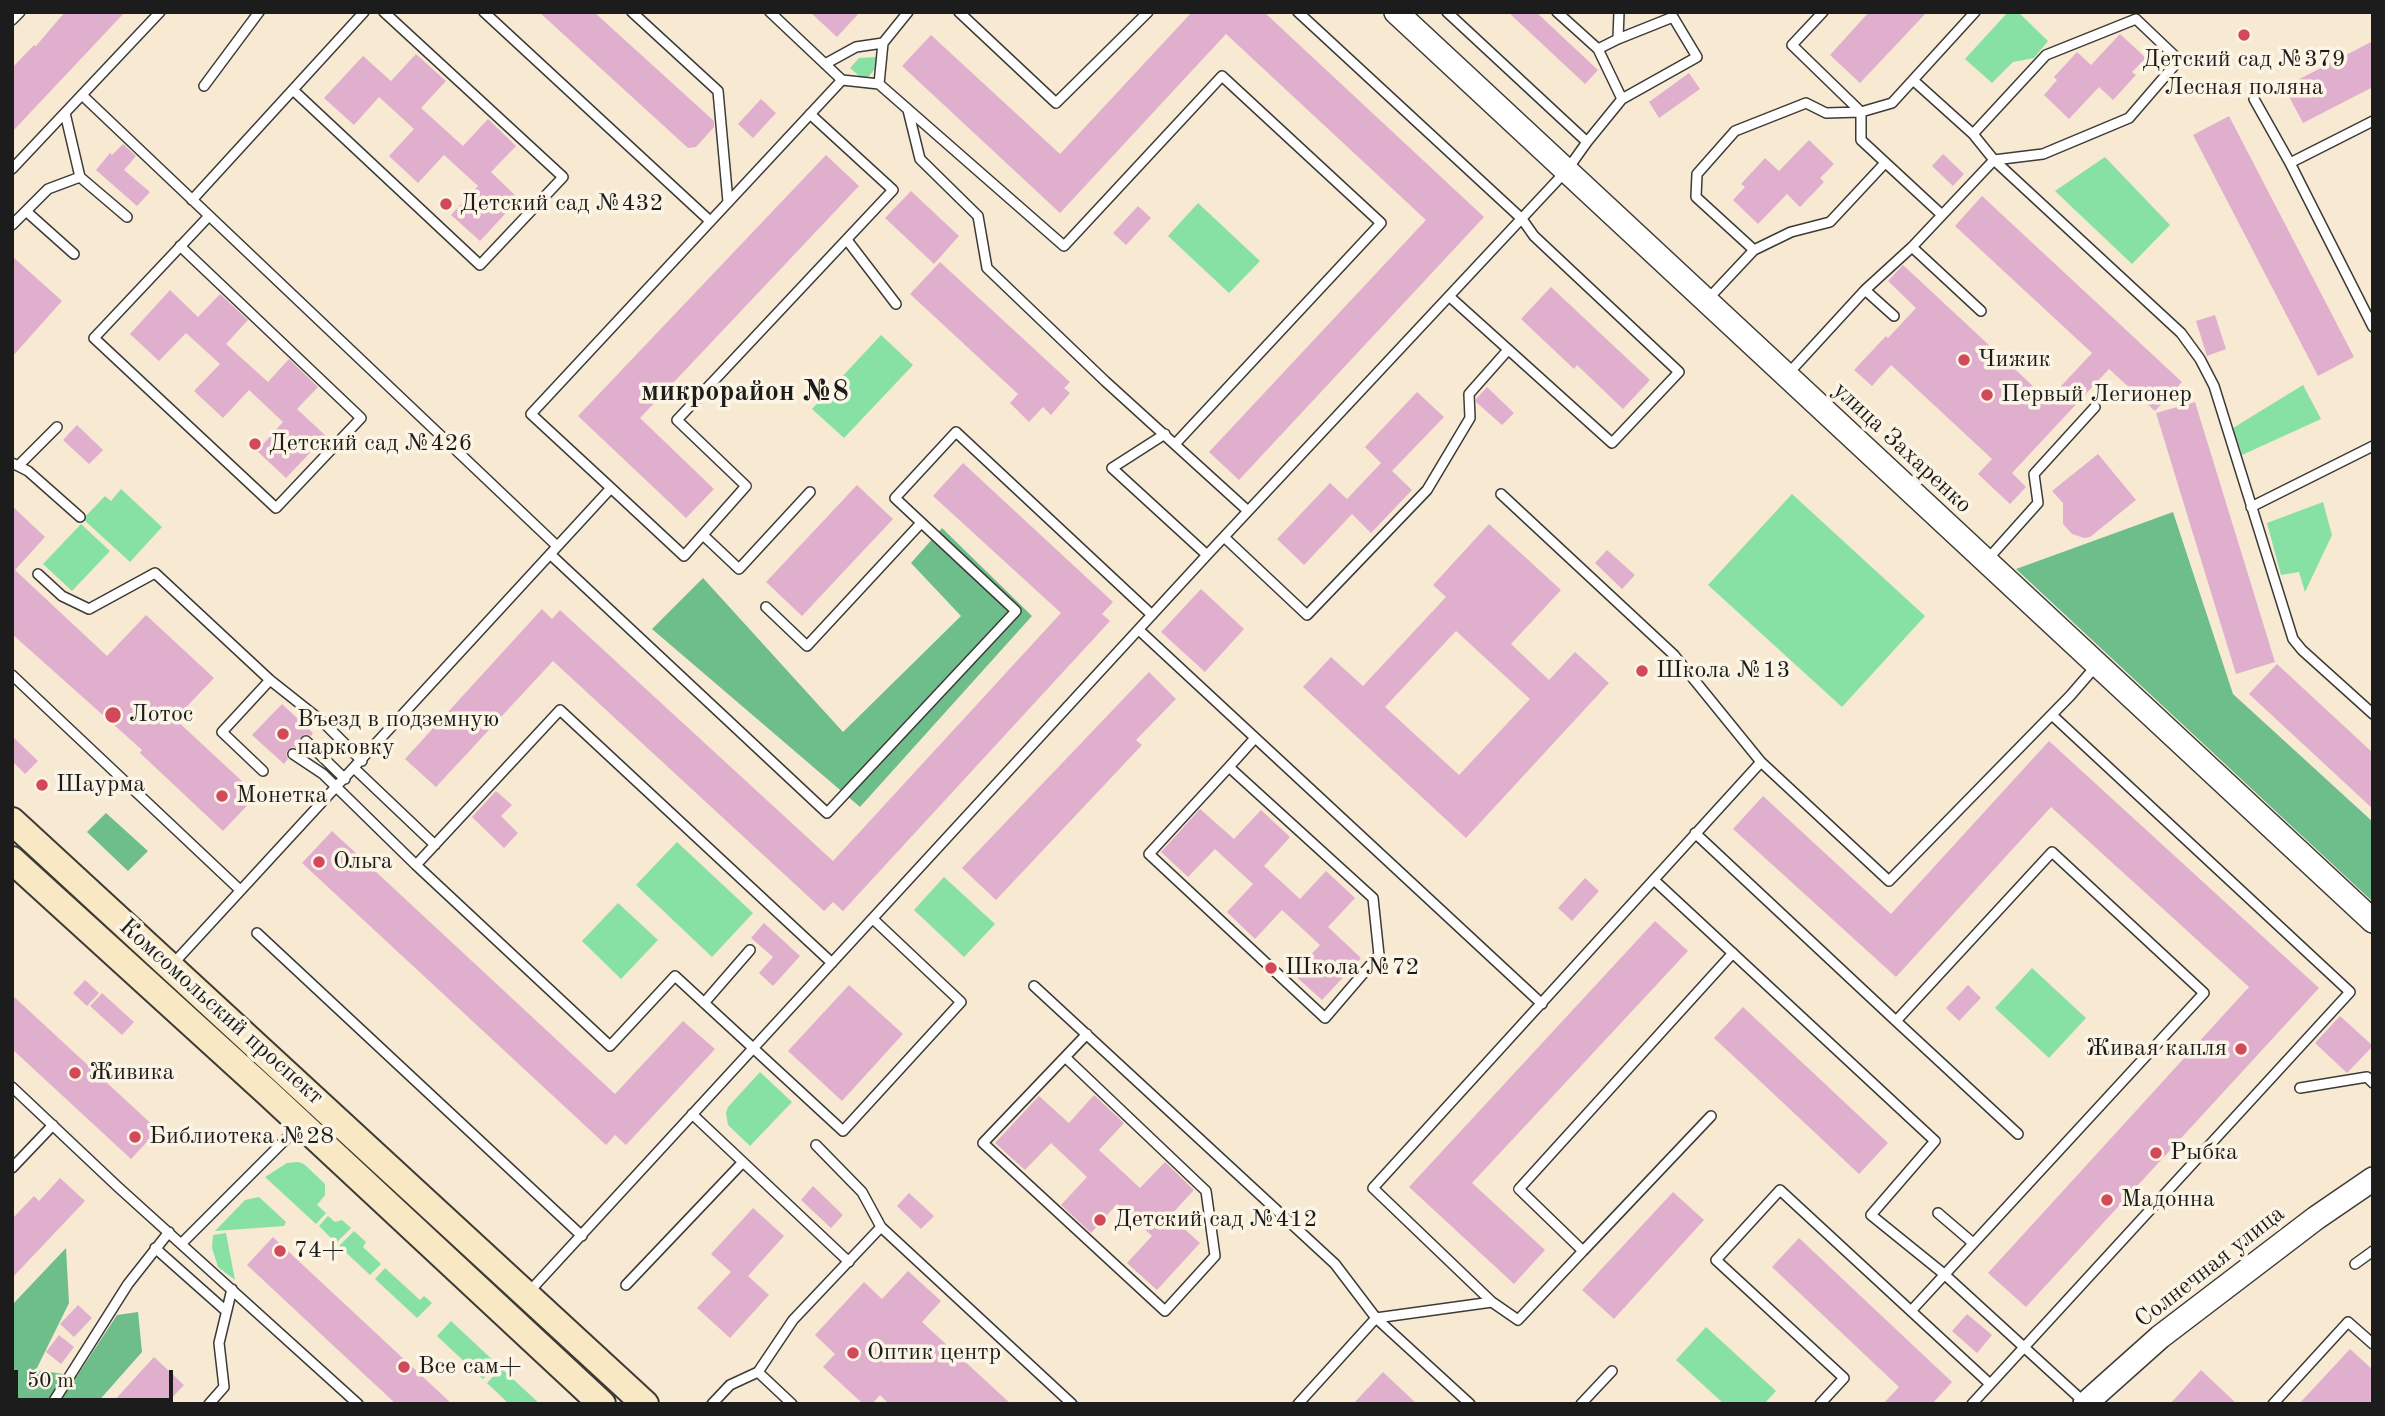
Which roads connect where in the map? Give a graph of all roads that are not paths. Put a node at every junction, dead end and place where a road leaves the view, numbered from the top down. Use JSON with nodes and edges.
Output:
{"nodes":[{"id":1,"x":20,"y":12,"type":"edge"},
{"id":2,"x":160,"y":12,"type":"edge"},
{"id":3,"x":259,"y":12,"type":"edge"},
{"id":4,"x":364,"y":12,"type":"edge"},
{"id":5,"x":384,"y":12,"type":"edge"},
{"id":6,"x":484,"y":12,"type":"edge"},
{"id":7,"x":632,"y":12,"type":"edge"},
{"id":8,"x":770,"y":12,"type":"edge"},
{"id":9,"x":908,"y":12,"type":"edge"},
{"id":10,"x":959,"y":12,"type":"edge"},
{"id":11,"x":1148,"y":12,"type":"edge"},
{"id":12,"x":1298,"y":12,"type":"edge"},
{"id":13,"x":1396,"y":12,"type":"edge"},
{"id":14,"x":1447,"y":12,"type":"edge"},
{"id":15,"x":1557,"y":12,"type":"edge"},
{"id":16,"x":1619,"y":12,"type":"edge"},
{"id":17,"x":1823,"y":12,"type":"edge"},
{"id":18,"x":1975,"y":12,"type":"edge"},
{"id":19,"x":12,"y":20,"type":"edge"},
{"id":20,"x":1618,"y":39,"type":"junction"},
{"id":21,"x":883,"y":43,"type":"junction"},
{"id":22,"x":1598,"y":49,"type":"junction"},
{"id":23,"x":825,"y":64,"type":"junction"},
{"id":24,"x":842,"y":80,"type":"junction"},
{"id":25,"x":1913,"y":80,"type":"junction"},
{"id":26,"x":879,"y":84,"type":"junction"},
{"id":27,"x":204,"y":86,"type":"dead end"},
{"id":28,"x":293,"y":90,"type":"junction"},
{"id":29,"x":82,"y":95,"type":"junction"},
{"id":30,"x":1622,"y":99,"type":"junction"},
{"id":31,"x":2254,"y":99,"type":"dead end"},
{"id":32,"x":908,"y":109,"type":"junction"},
{"id":33,"x":1861,"y":112,"type":"junction"},
{"id":34,"x":65,"y":113,"type":"junction"},
{"id":35,"x":810,"y":114,"type":"junction"},
{"id":36,"x":2373,"y":121,"type":"edge"},
{"id":37,"x":1973,"y":134,"type":"junction"},
{"id":38,"x":1587,"y":142,"type":"junction"},
{"id":39,"x":1994,"y":160,"type":"junction"},
{"id":40,"x":1885,"y":163,"type":"junction"},
{"id":41,"x":2290,"y":163,"type":"junction"},
{"id":42,"x":12,"y":169,"type":"edge"},
{"id":43,"x":1567,"y":170,"type":"junction"},
{"id":44,"x":80,"y":177,"type":"junction"},
{"id":45,"x":192,"y":200,"type":"junction"},
{"id":46,"x":728,"y":202,"type":"junction"},
{"id":47,"x":27,"y":212,"type":"junction"},
{"id":48,"x":1942,"y":215,"type":"junction"},
{"id":49,"x":209,"y":216,"type":"junction"},
{"id":50,"x":127,"y":217,"type":"dead end"},
{"id":51,"x":1522,"y":219,"type":"junction"},
{"id":52,"x":710,"y":221,"type":"junction"},
{"id":53,"x":12,"y":225,"type":"edge"},
{"id":54,"x":847,"y":240,"type":"junction"},
{"id":55,"x":180,"y":246,"type":"junction"},
{"id":56,"x":1912,"y":247,"type":"junction"},
{"id":57,"x":1754,"y":250,"type":"junction"},
{"id":58,"x":74,"y":254,"type":"dead end"},
{"id":59,"x":1866,"y":290,"type":"junction"},
{"id":60,"x":1450,"y":298,"type":"junction"},
{"id":61,"x":1707,"y":300,"type":"junction"},
{"id":62,"x":896,"y":304,"type":"dead end"},
{"id":63,"x":1981,"y":311,"type":"dead end"},
{"id":64,"x":1894,"y":316,"type":"dead end"},
{"id":65,"x":2373,"y":327,"type":"edge"},
{"id":66,"x":1507,"y":351,"type":"junction"},
{"id":67,"x":1786,"y":376,"type":"junction"},
{"id":68,"x":2095,"y":407,"type":"dead end"},
{"id":69,"x":57,"y":427,"type":"dead end"},
{"id":70,"x":1165,"y":434,"type":"junction"},
{"id":71,"x":1176,"y":443,"type":"junction"},
{"id":72,"x":2373,"y":446,"type":"edge"},
{"id":73,"x":15,"y":464,"type":"edge"},
{"id":74,"x":611,"y":488,"type":"junction"},
{"id":75,"x":810,"y":492,"type":"dead end"},
{"id":76,"x":1501,"y":494,"type":"dead end"},
{"id":77,"x":2251,"y":508,"type":"junction"},
{"id":78,"x":1248,"y":511,"type":"junction"},
{"id":79,"x":80,"y":517,"type":"dead end"},
{"id":80,"x":921,"y":523,"type":"junction"},
{"id":81,"x":703,"y":535,"type":"junction"},
{"id":82,"x":1224,"y":537,"type":"junction"},
{"id":83,"x":557,"y":546,"type":"junction"},
{"id":84,"x":550,"y":554,"type":"junction"},
{"id":85,"x":1207,"y":555,"type":"junction"},
{"id":86,"x":1986,"y":562,"type":"junction"},
{"id":87,"x":38,"y":574,"type":"dead end"},
{"id":88,"x":766,"y":607,"type":"dead end"},
{"id":89,"x":1152,"y":615,"type":"junction"},
{"id":90,"x":1139,"y":630,"type":"junction"},
{"id":91,"x":2097,"y":664,"type":"junction"},
{"id":92,"x":12,"y":675,"type":"edge"},
{"id":93,"x":270,"y":680,"type":"junction"},
{"id":94,"x":2052,"y":715,"type":"junction"},
{"id":95,"x":2373,"y":715,"type":"edge"},
{"id":96,"x":1255,"y":738,"type":"junction"},
{"id":97,"x":306,"y":741,"type":"dead end"},
{"id":98,"x":293,"y":754,"type":"dead end"},
{"id":99,"x":362,"y":761,"type":"junction"},
{"id":100,"x":1761,"y":762,"type":"junction"},
{"id":101,"x":1229,"y":766,"type":"junction"},
{"id":102,"x":355,"y":769,"type":"junction"},
{"id":103,"x":263,"y":771,"type":"dead end"},
{"id":104,"x":345,"y":779,"type":"junction"},
{"id":105,"x":337,"y":788,"type":"junction"},
{"id":106,"x":12,"y":821,"type":"edge"},
{"id":107,"x":1695,"y":833,"type":"junction"},
{"id":108,"x":12,"y":834,"type":"edge"},
{"id":109,"x":435,"y":845,"type":"junction"},
{"id":110,"x":51,"y":856,"type":"junction"},
{"id":111,"x":12,"y":860,"type":"edge"},
{"id":112,"x":416,"y":865,"type":"junction"},
{"id":113,"x":1654,"y":880,"type":"junction"},
{"id":114,"x":240,"y":890,"type":"junction"},
{"id":115,"x":873,"y":919,"type":"junction"},
{"id":116,"x":2373,"y":921,"type":"edge"},
{"id":117,"x":257,"y":933,"type":"dead end"},
{"id":118,"x":750,"y":950,"type":"dead end"},
{"id":119,"x":1733,"y":953,"type":"junction"},
{"id":120,"x":832,"y":963,"type":"junction"},
{"id":121,"x":171,"y":967,"type":"junction"},
{"id":122,"x":1034,"y":986,"type":"dead end"},
{"id":123,"x":152,"y":988,"type":"junction"},
{"id":124,"x":704,"y":1003,"type":"junction"},
{"id":125,"x":1542,"y":1004,"type":"junction"},
{"id":126,"x":1896,"y":1021,"type":"junction"},
{"id":127,"x":1087,"y":1034,"type":"junction"},
{"id":128,"x":754,"y":1049,"type":"junction"},
{"id":129,"x":1065,"y":1057,"type":"junction"},
{"id":130,"x":2373,"y":1083,"type":"edge"},
{"id":131,"x":12,"y":1087,"type":"edge"},
{"id":132,"x":2300,"y":1088,"type":"dead end"},
{"id":133,"x":268,"y":1093,"type":"junction"},
{"id":134,"x":692,"y":1114,"type":"junction"},
{"id":135,"x":1711,"y":1116,"type":"dead end"},
{"id":136,"x":301,"y":1124,"type":"junction"},
{"id":137,"x":53,"y":1125,"type":"junction"},
{"id":138,"x":2018,"y":1134,"type":"dead end"},
{"id":139,"x":816,"y":1145,"type":"dead end"},
{"id":140,"x":743,"y":1162,"type":"junction"},
{"id":141,"x":12,"y":1168,"type":"edge"},
{"id":142,"x":2373,"y":1179,"type":"edge"},
{"id":143,"x":433,"y":1208,"type":"junction"},
{"id":144,"x":1938,"y":1213,"type":"dead end"},
{"id":145,"x":881,"y":1227,"type":"junction"},
{"id":146,"x":169,"y":1232,"type":"junction"},
{"id":147,"x":582,"y":1236,"type":"junction"},
{"id":148,"x":1973,"y":1243,"type":"junction"},
{"id":149,"x":181,"y":1244,"type":"junction"},
{"id":150,"x":155,"y":1248,"type":"junction"},
{"id":151,"x":1583,"y":1251,"type":"junction"},
{"id":152,"x":2373,"y":1251,"type":"edge"},
{"id":153,"x":849,"y":1262,"type":"junction"},
{"id":154,"x":2355,"y":1264,"type":"dead end"},
{"id":155,"x":1944,"y":1274,"type":"junction"},
{"id":156,"x":626,"y":1285,"type":"dead end"},
{"id":157,"x":232,"y":1289,"type":"junction"},
{"id":158,"x":527,"y":1295,"type":"junction"},
{"id":159,"x":1492,"y":1302,"type":"junction"},
{"id":160,"x":226,"y":1311,"type":"junction"},
{"id":161,"x":1911,"y":1311,"type":"junction"},
{"id":162,"x":1376,"y":1318,"type":"junction"},
{"id":163,"x":2373,"y":1344,"type":"edge"},
{"id":164,"x":2025,"y":1348,"type":"junction"},
{"id":165,"x":1612,"y":1371,"type":"dead end"},
{"id":166,"x":758,"y":1372,"type":"junction"},
{"id":167,"x":1990,"y":1384,"type":"junction"},
{"id":168,"x":52,"y":1404,"type":"edge"},
{"id":169,"x":209,"y":1404,"type":"edge"},
{"id":170,"x":358,"y":1404,"type":"edge"},
{"id":171,"x":602,"y":1404,"type":"edge"},
{"id":172,"x":645,"y":1404,"type":"edge"},
{"id":173,"x":712,"y":1404,"type":"edge"},
{"id":174,"x":792,"y":1404,"type":"edge"},
{"id":175,"x":1072,"y":1404,"type":"edge"},
{"id":176,"x":1298,"y":1404,"type":"edge"},
{"id":177,"x":1470,"y":1404,"type":"edge"},
{"id":178,"x":1581,"y":1404,"type":"edge"},
{"id":179,"x":1820,"y":1404,"type":"edge"},
{"id":180,"x":1972,"y":1404,"type":"edge"},
{"id":181,"x":2085,"y":1404,"type":"edge"},
{"id":182,"x":2273,"y":1404,"type":"edge"}],
"edges":[{"from":1,"to":19,"type":"lane"},
{"from":2,"to":29,"type":"lane"},
{"from":3,"to":27,"type":"lane"},
{"from":4,"to":28,"type":"lane"},
{"from":5,"to":28,"type":"lane"},
{"from":6,"to":52,"type":"lane"},
{"from":7,"to":46,"type":"lane"},
{"from":8,"to":23,"type":"lane"},
{"from":9,"to":21,"type":"lane"},
{"from":10,"to":11,"type":"lane"},
{"from":12,"to":51,"type":"lane"},
{"from":13,"to":43,"type":"street","name":"улица Захаренко"},
{"from":14,"to":38,"type":"lane"},
{"from":15,"to":22,"type":"lane"},
{"from":16,"to":20,"type":"lane"},
{"from":17,"to":33,"type":"lane"},
{"from":18,"to":25,"type":"lane"},
{"from":20,"to":22,"type":"lane"},
{"from":20,"to":30,"type":"lane"},
{"from":21,"to":23,"type":"lane"},
{"from":21,"to":26,"type":"lane"},
{"from":22,"to":30,"type":"lane"},
{"from":23,"to":24,"type":"lane"},
{"from":24,"to":26,"type":"lane"},
{"from":24,"to":35,"type":"lane"},
{"from":25,"to":33,"type":"lane"},
{"from":25,"to":37,"type":"lane"},
{"from":26,"to":32,"type":"lane"},
{"from":28,"to":45,"type":"lane"},
{"from":29,"to":34,"type":"lane"},
{"from":29,"to":45,"type":"lane"},
{"from":30,"to":38,"type":"lane"},
{"from":31,"to":41,"type":"lane"},
{"from":32,"to":70,"type":"lane"},
{"from":32,"to":71,"type":"lane"},
{"from":33,"to":40,"type":"lane"},
{"from":33,"to":57,"type":"lane"},
{"from":34,"to":42,"type":"lane"},
{"from":34,"to":44,"type":"lane"},
{"from":35,"to":46,"type":"lane"},
{"from":35,"to":54,"type":"lane"},
{"from":36,"to":41,"type":"lane"},
{"from":37,"to":39,"type":"lane"},
{"from":37,"to":39,"type":"lane"},
{"from":38,"to":43,"type":"lane"},
{"from":39,"to":48,"type":"lane"},
{"from":39,"to":77,"type":"lane"},
{"from":40,"to":48,"type":"lane"},
{"from":40,"to":57,"type":"lane"},
{"from":41,"to":65,"type":"lane"},
{"from":43,"to":51,"type":"lane"},
{"from":43,"to":61,"type":"street","name":"улица Захаренко"},
{"from":44,"to":47,"type":"lane"},
{"from":44,"to":50,"type":"lane"},
{"from":45,"to":49,"type":"lane"},
{"from":46,"to":52,"type":"lane"},
{"from":47,"to":53,"type":"lane"},
{"from":47,"to":58,"type":"lane"},
{"from":48,"to":56,"type":"lane"},
{"from":49,"to":55,"type":"lane"},
{"from":49,"to":83,"type":"lane"},
{"from":51,"to":60,"type":"lane"},
{"from":51,"to":66,"type":"lane"},
{"from":52,"to":74,"type":"lane"},
{"from":54,"to":62,"type":"lane"},
{"from":54,"to":81,"type":"lane"},
{"from":55,"to":55,"type":"lane"},
{"from":56,"to":59,"type":"lane"},
{"from":56,"to":63,"type":"lane"},
{"from":57,"to":61,"type":"lane"},
{"from":59,"to":64,"type":"lane"},
{"from":59,"to":67,"type":"lane"},
{"from":60,"to":66,"type":"lane"},
{"from":60,"to":78,"type":"lane"},
{"from":61,"to":67,"type":"street","name":"улица Захаренко"},
{"from":66,"to":82,"type":"lane"},
{"from":67,"to":86,"type":"street","name":"улица Захаренко"},
{"from":68,"to":86,"type":"lane"},
{"from":69,"to":73,"type":"lane"},
{"from":70,"to":71,"type":"lane"},
{"from":70,"to":85,"type":"lane"},
{"from":71,"to":78,"type":"lane"},
{"from":72,"to":77,"type":"lane"},
{"from":73,"to":79,"type":"lane"},
{"from":74,"to":81,"type":"lane"},
{"from":74,"to":83,"type":"lane"},
{"from":75,"to":81,"type":"lane"},
{"from":76,"to":100,"type":"lane"},
{"from":77,"to":95,"type":"lane"},
{"from":78,"to":82,"type":"lane"},
{"from":80,"to":84,"type":"lane"},
{"from":80,"to":88,"type":"lane"},
{"from":80,"to":89,"type":"lane"},
{"from":82,"to":85,"type":"lane"},
{"from":83,"to":84,"type":"lane"},
{"from":84,"to":99,"type":"lane"},
{"from":85,"to":89,"type":"lane"},
{"from":86,"to":91,"type":"street","name":"улица Захаренко"},
{"from":87,"to":93,"type":"lane"},
{"from":89,"to":90,"type":"lane"},
{"from":90,"to":96,"type":"lane"},
{"from":90,"to":115,"type":"lane"},
{"from":91,"to":94,"type":"lane"},
{"from":91,"to":116,"type":"street","name":"улица Захаренко"},
{"from":92,"to":114,"type":"lane"},
{"from":93,"to":99,"type":"lane"},
{"from":93,"to":103,"type":"lane"},
{"from":94,"to":100,"type":"lane"},
{"from":94,"to":164,"type":"lane"},
{"from":96,"to":101,"type":"lane"},
{"from":96,"to":125,"type":"lane"},
{"from":97,"to":104,"type":"lane"},
{"from":98,"to":105,"type":"lane"},
{"from":99,"to":102,"type":"lane"},
{"from":100,"to":107,"type":"lane"},
{"from":101,"to":101,"type":"lane"},
{"from":102,"to":104,"type":"lane"},
{"from":102,"to":109,"type":"lane"},
{"from":104,"to":105,"type":"lane"},
{"from":105,"to":112,"type":"lane"},
{"from":105,"to":114,"type":"lane"},
{"from":106,"to":110,"type":"main road","name":"Комсомольский проспект"},
{"from":107,"to":113,"type":"lane"},
{"from":107,"to":126,"type":"lane"},
{"from":108,"to":110,"type":"main road"},
{"from":109,"to":112,"type":"lane"},
{"from":109,"to":120,"type":"lane"},
{"from":110,"to":121,"type":"main road","name":"Комсомольский проспект"},
{"from":111,"to":123,"type":"main road","name":"Комсомольский проспект"},
{"from":112,"to":124,"type":"lane"},
{"from":113,"to":119,"type":"lane"},
{"from":113,"to":125,"type":"lane"},
{"from":114,"to":121,"type":"lane"},
{"from":115,"to":120,"type":"lane"},
{"from":115,"to":128,"type":"lane"},
{"from":117,"to":147,"type":"lane"},
{"from":118,"to":124,"type":"lane"},
{"from":119,"to":151,"type":"lane"},
{"from":119,"to":155,"type":"lane"},
{"from":120,"to":128,"type":"lane"},
{"from":121,"to":123,"type":"main road"},
{"from":121,"to":143,"type":"main road","name":"Комсомольский проспект"},
{"from":122,"to":127,"type":"lane"},
{"from":123,"to":133,"type":"main road","name":"Комсомольский проспект"},
{"from":124,"to":128,"type":"lane"},
{"from":125,"to":159,"type":"lane"},
{"from":126,"to":138,"type":"lane"},
{"from":126,"to":148,"type":"lane"},
{"from":127,"to":129,"type":"lane"},
{"from":127,"to":162,"type":"lane"},
{"from":128,"to":134,"type":"lane"},
{"from":129,"to":129,"type":"lane"},
{"from":130,"to":132,"type":"lane"},
{"from":131,"to":137,"type":"lane"},
{"from":133,"to":136,"type":"main road","name":"Комсомольский проспект"},
{"from":133,"to":143,"type":"main road"},
{"from":134,"to":140,"type":"lane"},
{"from":134,"to":147,"type":"lane"},
{"from":135,"to":151,"type":"lane"},
{"from":136,"to":149,"type":"lane"},
{"from":136,"to":171,"type":"main road","name":"Комсомольский проспект"},
{"from":137,"to":141,"type":"lane"},
{"from":137,"to":146,"type":"lane"},
{"from":139,"to":145,"type":"lane"},
{"from":140,"to":153,"type":"lane"},
{"from":140,"to":156,"type":"lane"},
{"from":142,"to":181,"type":"street","name":"Солнечная улица"},
{"from":143,"to":158,"type":"main road","name":"Комсомольский проспект"},
{"from":144,"to":148,"type":"lane"},
{"from":145,"to":153,"type":"lane"},
{"from":145,"to":175,"type":"lane"},
{"from":146,"to":149,"type":"lane"},
{"from":146,"to":150,"type":"lane"},
{"from":147,"to":158,"type":"lane"},
{"from":148,"to":155,"type":"lane"},
{"from":149,"to":157,"type":"lane"},
{"from":150,"to":160,"type":"lane"},
{"from":150,"to":168,"type":"lane"},
{"from":151,"to":159,"type":"lane"},
{"from":152,"to":154,"type":"lane"},
{"from":153,"to":166,"type":"lane"},
{"from":155,"to":161,"type":"lane"},
{"from":155,"to":164,"type":"lane"},
{"from":157,"to":160,"type":"lane"},
{"from":157,"to":170,"type":"lane"},
{"from":158,"to":172,"type":"main road","name":"Комсомольский проспект"},
{"from":159,"to":162,"type":"lane"},
{"from":160,"to":169,"type":"lane"},
{"from":161,"to":167,"type":"lane"},
{"from":161,"to":179,"type":"lane"},
{"from":162,"to":176,"type":"lane"},
{"from":162,"to":177,"type":"lane"},
{"from":163,"to":182,"type":"lane"},
{"from":164,"to":167,"type":"lane"},
{"from":164,"to":181,"type":"lane"},
{"from":165,"to":178,"type":"lane"},
{"from":166,"to":173,"type":"lane"},
{"from":166,"to":174,"type":"lane"},
{"from":167,"to":180,"type":"lane"}]}
